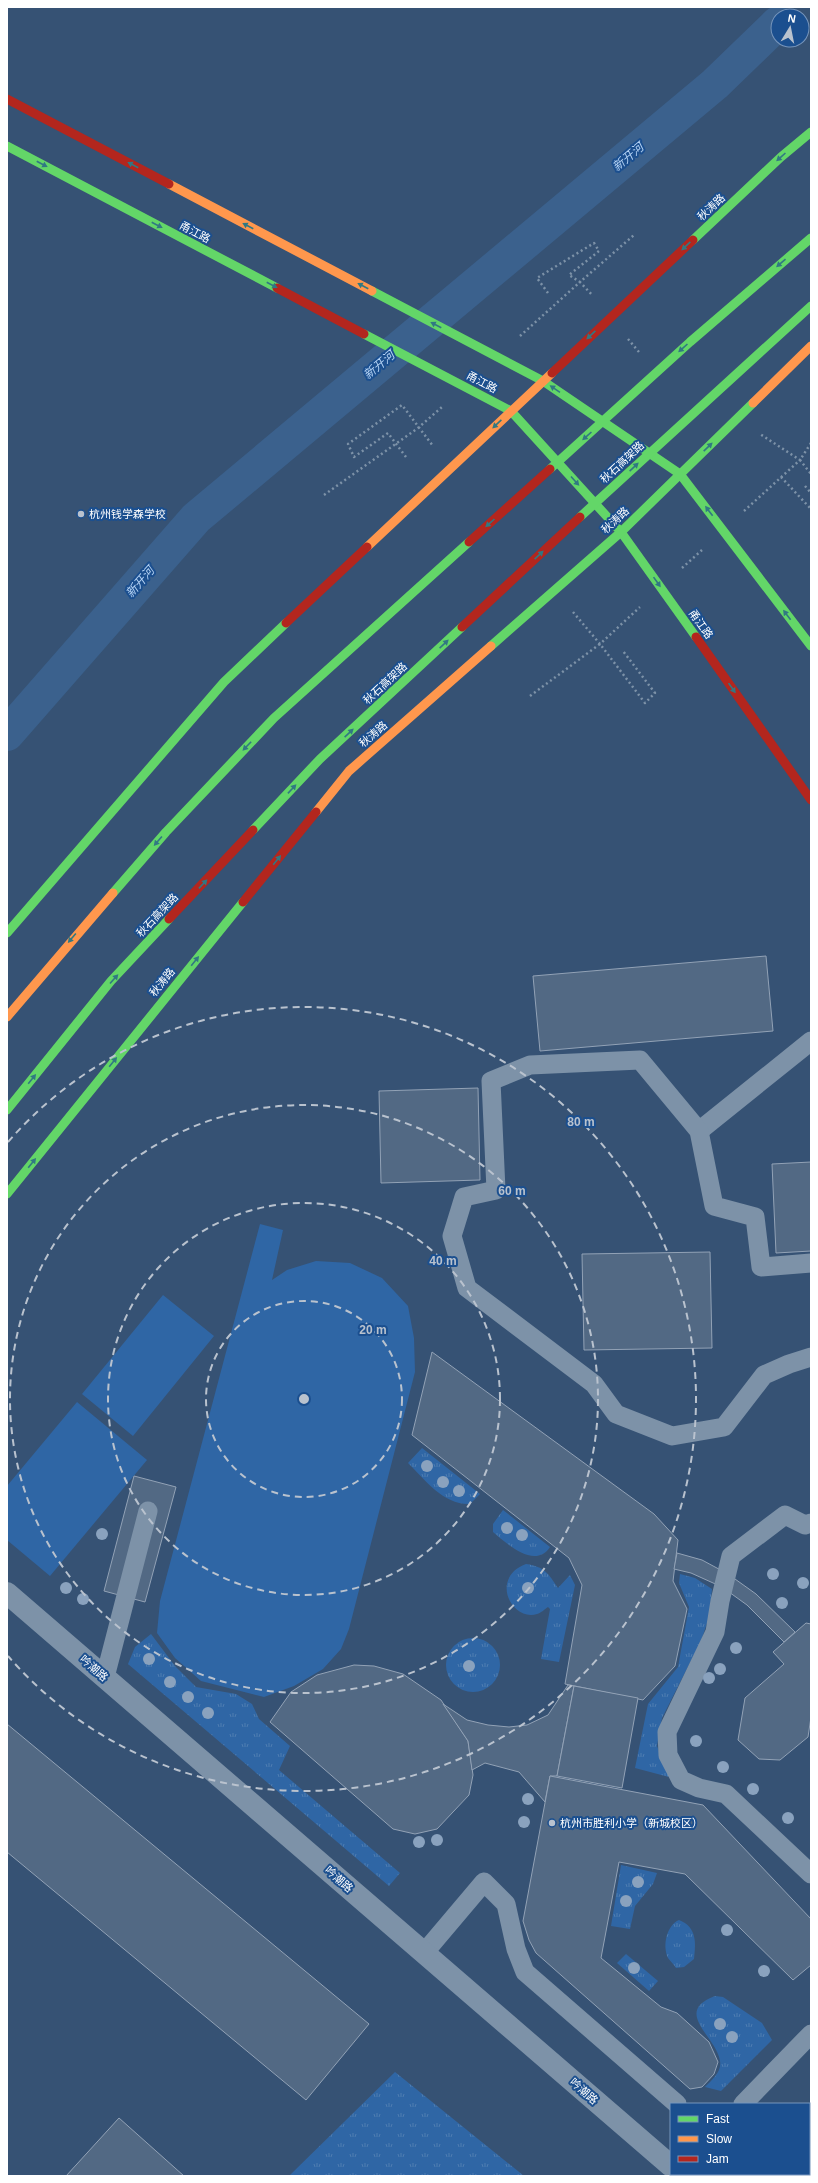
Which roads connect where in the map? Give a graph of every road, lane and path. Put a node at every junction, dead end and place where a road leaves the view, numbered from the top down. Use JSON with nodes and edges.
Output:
{"nodes":[{"id":1,"x":7,"y":99,"type":"edge"},
{"id":2,"x":811,"y":132,"type":"edge"},
{"id":3,"x":7,"y":146,"type":"edge"},
{"id":4,"x":634,"y":235,"type":"dead end"},
{"id":5,"x":811,"y":238,"type":"edge"},
{"id":6,"x":548,"y":294,"type":"dead end"},
{"id":7,"x":811,"y":306,"type":"edge"},
{"id":8,"x":811,"y":346,"type":"edge"},
{"id":9,"x":543,"y":381,"type":"junction"},
{"id":10,"x":511,"y":411,"type":"junction"},
{"id":11,"x":811,"y":443,"type":"edge"},
{"id":12,"x":406,"y":457,"type":"dead end"},
{"id":13,"x":680,"y":474,"type":"junction"},
{"id":14,"x":811,"y":474,"type":"edge"},
{"id":15,"x":781,"y":477,"type":"dead end"},
{"id":16,"x":805,"y":486,"type":"dead end"},
{"id":17,"x":811,"y":494,"type":"edge"},
{"id":18,"x":324,"y":495,"type":"dead end"},
{"id":19,"x":811,"y":509,"type":"edge"},
{"id":20,"x":621,"y":532,"type":"junction"},
{"id":21,"x":811,"y":646,"type":"edge"},
{"id":22,"x":623,"y":651,"type":"dead end"},
{"id":23,"x":530,"y":696,"type":"dead end"},
{"id":24,"x":811,"y":800,"type":"edge"},
{"id":25,"x":7,"y":933,"type":"edge"},
{"id":26,"x":7,"y":1017,"type":"edge"},
{"id":27,"x":811,"y":1041,"type":"edge"},
{"id":28,"x":7,"y":1110,"type":"edge"},
{"id":29,"x":699,"y":1131,"type":"junction"},
{"id":30,"x":7,"y":1194,"type":"edge"},
{"id":31,"x":811,"y":1263,"type":"edge"},
{"id":32,"x":811,"y":1357,"type":"edge"},
{"id":33,"x":148,"y":1511,"type":"dead end"},
{"id":34,"x":811,"y":1523,"type":"edge"},
{"id":35,"x":7,"y":1593,"type":"edge"},
{"id":36,"x":105,"y":1677,"type":"junction"},
{"id":37,"x":811,"y":1874,"type":"edge"},
{"id":38,"x":424,"y":1953,"type":"junction"},
{"id":39,"x":811,"y":2034,"type":"edge"},
{"id":40,"x":676,"y":2103,"type":"edge"},
{"id":41,"x":744,"y":2103,"type":"edge"},
{"id":42,"x":670,"y":2165,"type":"edge"}],
"edges":[{"from":9,"to":1,"type":"main road","one_way":true},
{"from":2,"to":9,"type":"main road","name":"秋涛路","one_way":true},
{"from":3,"to":10,"type":"main road","name":"甬江路","one_way":true},
{"from":4,"to":6,"type":"path"},
{"from":5,"to":26,"type":"main road","one_way":true},
{"from":28,"to":7,"type":"main road","name":"秋石高架路","one_way":true},
{"from":13,"to":8,"type":"main road","name":"秋涛路","one_way":true},
{"from":9,"to":10,"type":"main road","name":"秋涛路"},
{"from":13,"to":9,"type":"main road","one_way":true},
{"from":10,"to":20,"type":"main road","name":"甬江路","one_way":true},
{"from":10,"to":25,"type":"main road","name":"秋涛路","one_way":true},
{"from":11,"to":14,"type":"path"},
{"from":12,"to":18,"type":"path"},
{"from":13,"to":20,"type":"main road","name":"秋涛路"},
{"from":21,"to":13,"type":"main road","one_way":true},
{"from":15,"to":19,"type":"path"},
{"from":16,"to":17,"type":"path"},
{"from":20,"to":24,"type":"main road","name":"甬江路","one_way":true},
{"from":30,"to":20,"type":"main road","name":"秋涛路","one_way":true},
{"from":22,"to":23,"type":"path"},
{"from":27,"to":29,"type":"lane"},
{"from":29,"to":31,"type":"lane"},
{"from":29,"to":32,"type":"lane"},
{"from":33,"to":36,"type":"lane"},
{"from":34,"to":37,"type":"lane"},
{"from":35,"to":36,"type":"street","name":"吟潮路"},
{"from":36,"to":38,"type":"street","name":"吟潮路"},
{"from":38,"to":40,"type":"lane"},
{"from":38,"to":42,"type":"street","name":"吟潮路"},
{"from":39,"to":41,"type":"lane"}]}
